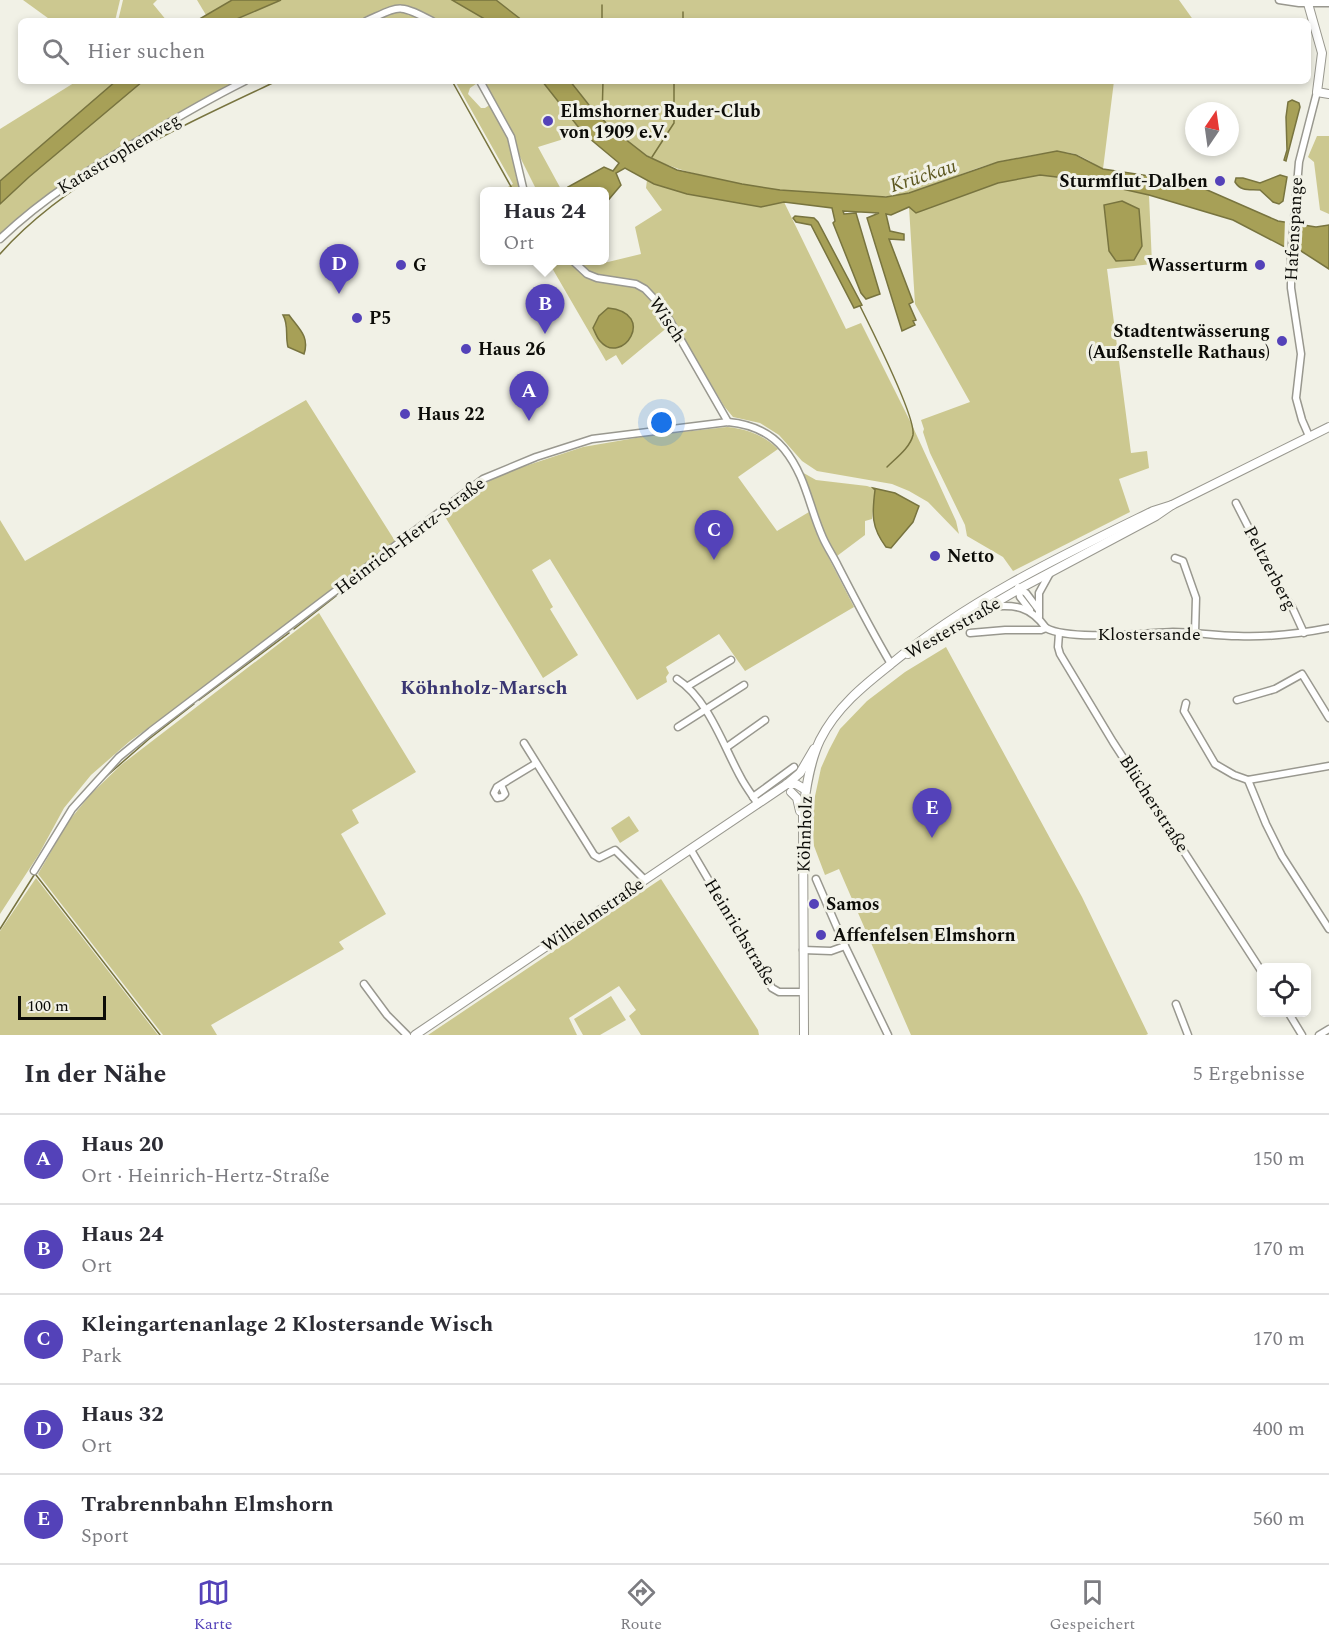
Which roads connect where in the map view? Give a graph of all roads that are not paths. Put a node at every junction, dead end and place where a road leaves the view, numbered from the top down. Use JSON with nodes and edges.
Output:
{"nodes":[{"id":1,"x":1279,"y":0,"type":"edge"},
{"id":2,"x":1308,"y":2,"type":"edge"},
{"id":3,"x":1329,"y":3,"type":"edge"},
{"id":4,"x":373,"y":18,"type":"edge"},
{"id":5,"x":426,"y":18,"type":"edge"},
{"id":6,"x":239,"y":84,"type":"edge"},
{"id":7,"x":482,"y":84,"type":"edge"},
{"id":8,"x":1317,"y":92,"type":"junction"},
{"id":9,"x":1329,"y":94,"type":"edge"},
{"id":10,"x":523,"y":187,"type":"edge"},
{"id":11,"x":0,"y":239,"type":"edge"},
{"id":12,"x":577,"y":265,"type":"edge"},
{"id":13,"x":728,"y":422,"type":"junction"},
{"id":14,"x":1329,"y":427,"type":"edge"},
{"id":15,"x":1309,"y":436,"type":"junction"},
{"id":16,"x":1236,"y":503,"type":"dead end"},
{"id":17,"x":1172,"y":505,"type":"junction"},
{"id":18,"x":1175,"y":558,"type":"dead end"},
{"id":19,"x":1051,"y":572,"type":"junction"},
{"id":20,"x":1014,"y":580,"type":"junction"},
{"id":21,"x":1019,"y":589,"type":"junction"},
{"id":22,"x":988,"y":607,"type":"junction"},
{"id":23,"x":1035,"y":611,"type":"junction"},
{"id":24,"x":1046,"y":628,"type":"junction"},
{"id":25,"x":1329,"y":628,"type":"edge"},
{"id":26,"x":970,"y":633,"type":"dead end"},
{"id":27,"x":1059,"y":633,"type":"junction"},
{"id":28,"x":1195,"y":633,"type":"junction"},
{"id":29,"x":1304,"y":633,"type":"junction"},
{"id":30,"x":731,"y":660,"type":"dead end"},
{"id":31,"x":891,"y":663,"type":"junction"},
{"id":32,"x":677,"y":679,"type":"dead end"},
{"id":33,"x":744,"y":685,"type":"dead end"},
{"id":34,"x":688,"y":686,"type":"junction"},
{"id":35,"x":1237,"y":700,"type":"dead end"},
{"id":36,"x":1186,"y":703,"type":"dead end"},
{"id":37,"x":705,"y":711,"type":"junction"},
{"id":38,"x":1329,"y":718,"type":"edge"},
{"id":39,"x":765,"y":720,"type":"dead end"},
{"id":40,"x":678,"y":727,"type":"dead end"},
{"id":41,"x":819,"y":742,"type":"junction"},
{"id":42,"x":524,"y":743,"type":"dead end"},
{"id":43,"x":727,"y":747,"type":"junction"},
{"id":44,"x":536,"y":764,"type":"junction"},
{"id":45,"x":1329,"y":766,"type":"edge"},
{"id":46,"x":794,"y":767,"type":"dead end"},
{"id":47,"x":1248,"y":780,"type":"junction"},
{"id":48,"x":787,"y":784,"type":"junction"},
{"id":49,"x":501,"y":785,"type":"dead end"},
{"id":50,"x":806,"y":790,"type":"junction"},
{"id":51,"x":791,"y":792,"type":"junction"},
{"id":52,"x":771,"y":794,"type":"junction"},
{"id":53,"x":755,"y":800,"type":"junction"},
{"id":54,"x":802,"y":828,"type":"junction"},
{"id":55,"x":691,"y":850,"type":"junction"},
{"id":56,"x":34,"y":871,"type":"dead end"},
{"id":57,"x":816,"y":879,"type":"dead end"},
{"id":58,"x":645,"y":880,"type":"junction"},
{"id":59,"x":1329,"y":929,"type":"edge"},
{"id":60,"x":845,"y":946,"type":"junction"},
{"id":61,"x":803,"y":950,"type":"junction"},
{"id":62,"x":1257,"y":964,"type":"edge"},
{"id":63,"x":364,"y":984,"type":"dead end"},
{"id":64,"x":803,"y":992,"type":"junction"},
{"id":65,"x":1176,"y":1004,"type":"dead end"},
{"id":66,"x":1291,"y":1017,"type":"edge"},
{"id":67,"x":1329,"y":1029,"type":"edge"},
{"id":68,"x":407,"y":1035,"type":"edge"},
{"id":69,"x":415,"y":1035,"type":"edge"},
{"id":70,"x":804,"y":1035,"type":"edge"},
{"id":71,"x":888,"y":1035,"type":"edge"},
{"id":72,"x":1188,"y":1035,"type":"edge"},
{"id":73,"x":1302,"y":1035,"type":"edge"},
{"id":74,"x":1319,"y":1035,"type":"edge"}],
"edges":[{"from":1,"to":2,"type":"street"},
{"from":2,"to":3,"type":"street"},
{"from":2,"to":8,"type":"main road"},
{"from":4,"to":5,"type":"street"},
{"from":6,"to":11,"type":"street","name":"Katastrophenweg"},
{"from":7,"to":10,"type":"street"},
{"from":8,"to":9,"type":"main road"},
{"from":8,"to":15,"type":"street","name":"Hafenspange"},
{"from":12,"to":13,"type":"street","name":"Wisch"},
{"from":13,"to":31,"type":"street","name":"Heinrich-Hertz-Straße"},
{"from":13,"to":56,"type":"street","name":"Heinrich-Hertz-Straße"},
{"from":14,"to":15,"type":"main road","name":"Westerstraße"},
{"from":15,"to":17,"type":"main road","name":"Westerstraße"},
{"from":16,"to":29,"type":"street","name":"Peltzerberg"},
{"from":17,"to":19,"type":"main road","name":"Westerstraße"},
{"from":17,"to":20,"type":"main road","name":"Westerstraße"},
{"from":18,"to":28,"type":"street"},
{"from":19,"to":21,"type":"main road","name":"Westerstraße"},
{"from":19,"to":23,"type":"street"},
{"from":20,"to":21,"type":"street"},
{"from":20,"to":31,"type":"main road","name":"Westerstraße"},
{"from":21,"to":22,"type":"main road","name":"Westerstraße"},
{"from":21,"to":23,"type":"street"},
{"from":22,"to":23,"type":"street"},
{"from":22,"to":31,"type":"main road","name":"Westerstraße"},
{"from":23,"to":24,"type":"street"},
{"from":24,"to":26,"type":"street","name":"Klostersande"},
{"from":24,"to":27,"type":"street","name":"Klostersande"},
{"from":25,"to":29,"type":"street","name":"Klostersande"},
{"from":27,"to":28,"type":"street","name":"Klostersande"},
{"from":27,"to":62,"type":"street","name":"Blücherstraße"},
{"from":28,"to":29,"type":"street","name":"Klostersande"},
{"from":30,"to":34,"type":"street"},
{"from":31,"to":41,"type":"main road","name":"Köhnholz"},
{"from":32,"to":34,"type":"street"},
{"from":33,"to":37,"type":"street"},
{"from":34,"to":37,"type":"street"},
{"from":35,"to":38,"type":"street"},
{"from":36,"to":47,"type":"street"},
{"from":37,"to":40,"type":"street"},
{"from":37,"to":43,"type":"street"},
{"from":39,"to":43,"type":"street"},
{"from":41,"to":48,"type":"main road","name":"Wilhelmstraße"},
{"from":41,"to":50,"type":"main road","name":"Köhnholz"},
{"from":42,"to":44,"type":"street"},
{"from":43,"to":53,"type":"street"},
{"from":44,"to":49,"type":"street"},
{"from":44,"to":58,"type":"street"},
{"from":45,"to":47,"type":"street"},
{"from":46,"to":53,"type":"street"},
{"from":47,"to":59,"type":"street"},
{"from":48,"to":50,"type":"main road"},
{"from":48,"to":52,"type":"main road","name":"Wilhelmstraße"},
{"from":50,"to":51,"type":"main road"},
{"from":50,"to":54,"type":"main road","name":"Köhnholz"},
{"from":51,"to":52,"type":"main road"},
{"from":51,"to":54,"type":"main road"},
{"from":52,"to":53,"type":"main road","name":"Wilhelmstraße"},
{"from":53,"to":55,"type":"main road","name":"Wilhelmstraße"},
{"from":54,"to":61,"type":"main road","name":"Köhnholz"},
{"from":55,"to":58,"type":"main road","name":"Wilhelmstraße"},
{"from":55,"to":64,"type":"street","name":"Heinrichstraße"},
{"from":57,"to":60,"type":"street"},
{"from":58,"to":69,"type":"main road","name":"Wilhelmstraße"},
{"from":60,"to":61,"type":"street"},
{"from":60,"to":71,"type":"street"},
{"from":61,"to":64,"type":"main road","name":"Köhnholz"},
{"from":63,"to":68,"type":"street"},
{"from":64,"to":70,"type":"main road","name":"Köhnholz"},
{"from":65,"to":72,"type":"street"},
{"from":66,"to":73,"type":"street"},
{"from":67,"to":74,"type":"street"}]}
